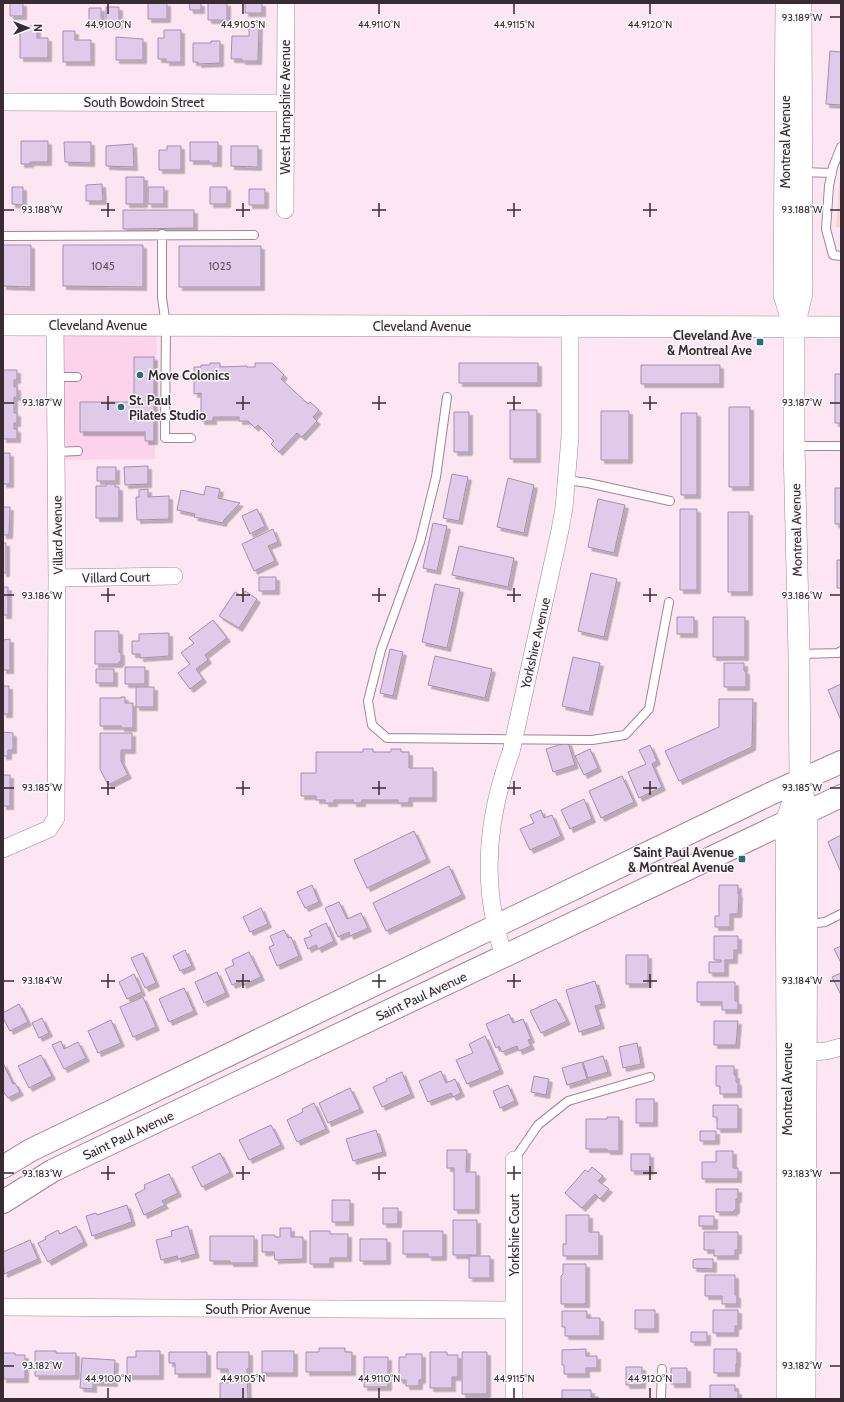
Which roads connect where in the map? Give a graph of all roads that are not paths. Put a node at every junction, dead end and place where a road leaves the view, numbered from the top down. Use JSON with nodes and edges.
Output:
{"nodes":[{"id":1,"x":286,"y":3,"type":"edge"},
{"id":2,"x":786,"y":3,"type":"edge"},
{"id":3,"x":801,"y":3,"type":"edge"},
{"id":4,"x":3,"y":102,"type":"edge"},
{"id":5,"x":285,"y":103,"type":"junction"},
{"id":6,"x":841,"y":147,"type":"edge"},
{"id":7,"x":793,"y":172,"type":"junction"},
{"id":8,"x":832,"y":173,"type":"junction"},
{"id":9,"x":285,"y":210,"type":"dead end"},
{"id":10,"x":162,"y":234,"type":"junction"},
{"id":11,"x":254,"y":234,"type":"dead end"},
{"id":12,"x":3,"y":236,"type":"edge"},
{"id":13,"x":841,"y":256,"type":"edge"},
{"id":14,"x":3,"y":325,"type":"edge"},
{"id":15,"x":54,"y":325,"type":"junction"},
{"id":16,"x":166,"y":325,"type":"junction"},
{"id":17,"x":570,"y":326,"type":"junction"},
{"id":18,"x":794,"y":327,"type":"junction"},
{"id":19,"x":841,"y":327,"type":"edge"},
{"id":20,"x":77,"y":377,"type":"dead end"},
{"id":21,"x":55,"y":378,"type":"junction"},
{"id":22,"x":447,"y":397,"type":"dead end"},
{"id":23,"x":192,"y":438,"type":"dead end"},
{"id":24,"x":794,"y":446,"type":"junction"},
{"id":25,"x":841,"y":446,"type":"edge"},
{"id":26,"x":78,"y":451,"type":"dead end"},
{"id":27,"x":55,"y":452,"type":"junction"},
{"id":28,"x":567,"y":480,"type":"junction"},
{"id":29,"x":670,"y":501,"type":"dead end"},
{"id":30,"x":174,"y":576,"type":"dead end"},
{"id":31,"x":57,"y":578,"type":"junction"},
{"id":32,"x":669,"y":602,"type":"dead end"},
{"id":33,"x":841,"y":651,"type":"edge"},
{"id":34,"x":799,"y":654,"type":"junction"},
{"id":35,"x":514,"y":739,"type":"junction"},
{"id":36,"x":841,"y":762,"type":"edge"},
{"id":37,"x":800,"y":781,"type":"junction"},
{"id":38,"x":841,"y":796,"type":"edge"},
{"id":39,"x":807,"y":812,"type":"junction"},
{"id":40,"x":786,"y":822,"type":"junction"},
{"id":41,"x":3,"y":849,"type":"edge"},
{"id":42,"x":841,"y":914,"type":"edge"},
{"id":43,"x":796,"y":925,"type":"junction"},
{"id":44,"x":496,"y":927,"type":"junction"},
{"id":45,"x":504,"y":957,"type":"junction"},
{"id":46,"x":841,"y":1047,"type":"edge"},
{"id":47,"x":796,"y":1053,"type":"junction"},
{"id":48,"x":650,"y":1077,"type":"dead end"},
{"id":49,"x":514,"y":1160,"type":"joint"},
{"id":50,"x":3,"y":1167,"type":"edge"},
{"id":51,"x":3,"y":1202,"type":"edge"},
{"id":52,"x":3,"y":1308,"type":"edge"},
{"id":53,"x":514,"y":1310,"type":"junction"},
{"id":54,"x":662,"y":1369,"type":"dead end"},
{"id":55,"x":514,"y":1399,"type":"edge"},
{"id":56,"x":662,"y":1399,"type":"edge"},
{"id":57,"x":787,"y":1399,"type":"edge"},
{"id":58,"x":805,"y":1399,"type":"edge"}],
"edges":[{"from":1,"to":5,"type":"street","name":"West Hampshire Avenue"},
{"from":2,"to":7,"type":"street","name":"Montreal Avenue"},
{"from":3,"to":7,"type":"street","name":"Montreal Avenue"},
{"from":4,"to":5,"type":"street","name":"South Bowdoin Street"},
{"from":5,"to":9,"type":"street","name":"West Hampshire Avenue"},
{"from":6,"to":8,"type":"lane"},
{"from":7,"to":8,"type":"lane"},
{"from":7,"to":18,"type":"street","name":"Montreal Avenue"},
{"from":8,"to":13,"type":"lane"},
{"from":10,"to":11,"type":"lane"},
{"from":10,"to":12,"type":"lane"},
{"from":10,"to":16,"type":"lane"},
{"from":14,"to":15,"type":"street","name":"Cleveland Avenue"},
{"from":15,"to":16,"type":"street","name":"Cleveland Avenue"},
{"from":15,"to":21,"type":"street","name":"Villard Avenue"},
{"from":16,"to":17,"type":"street","name":"Cleveland Avenue"},
{"from":16,"to":23,"type":"lane"},
{"from":17,"to":18,"type":"street","name":"Cleveland Avenue"},
{"from":17,"to":28,"type":"street","name":"Yorkshire Avenue"},
{"from":18,"to":19,"type":"street","name":"Cleveland Avenue"},
{"from":18,"to":24,"type":"street","name":"Montreal Avenue"},
{"from":20,"to":21,"type":"lane"},
{"from":21,"to":27,"type":"street","name":"Villard Avenue"},
{"from":22,"to":35,"type":"lane"},
{"from":24,"to":25,"type":"lane"},
{"from":24,"to":34,"type":"street","name":"Montreal Avenue"},
{"from":26,"to":27,"type":"lane"},
{"from":27,"to":31,"type":"street","name":"Villard Avenue"},
{"from":28,"to":29,"type":"lane"},
{"from":28,"to":35,"type":"street","name":"Yorkshire Avenue"},
{"from":30,"to":31,"type":"street","name":"Villard Court"},
{"from":31,"to":41,"type":"street","name":"Villard Avenue"},
{"from":32,"to":35,"type":"lane"},
{"from":33,"to":34,"type":"lane"},
{"from":34,"to":37,"type":"street","name":"Montreal Avenue"},
{"from":35,"to":44,"type":"street","name":"Yorkshire Avenue"},
{"from":36,"to":37,"type":"main road"},
{"from":37,"to":39,"type":"street","name":"Montreal Avenue"},
{"from":37,"to":40,"type":"street","name":"Montreal Avenue"},
{"from":37,"to":44,"type":"main road"},
{"from":38,"to":39,"type":"main road","name":"Saint Paul Avenue"},
{"from":39,"to":40,"type":"main road","name":"Saint Paul Avenue"},
{"from":39,"to":43,"type":"street","name":"Montreal Avenue"},
{"from":40,"to":43,"type":"street","name":"Montreal Avenue"},
{"from":40,"to":45,"type":"main road","name":"Saint Paul Avenue"},
{"from":42,"to":43,"type":"lane"},
{"from":43,"to":47,"type":"street","name":"Montreal Avenue"},
{"from":44,"to":45,"type":"street","name":"Yorkshire Avenue"},
{"from":44,"to":50,"type":"main road"},
{"from":45,"to":51,"type":"main road","name":"Saint Paul Avenue"},
{"from":46,"to":47,"type":"street"},
{"from":47,"to":57,"type":"street","name":"Montreal Avenue"},
{"from":47,"to":58,"type":"street","name":"Montreal Avenue"},
{"from":48,"to":49,"type":"lane"},
{"from":49,"to":53,"type":"street","name":"Yorkshire Court"},
{"from":52,"to":53,"type":"street","name":"South Prior Avenue"},
{"from":53,"to":55,"type":"street"},
{"from":54,"to":56,"type":"lane"}]}
